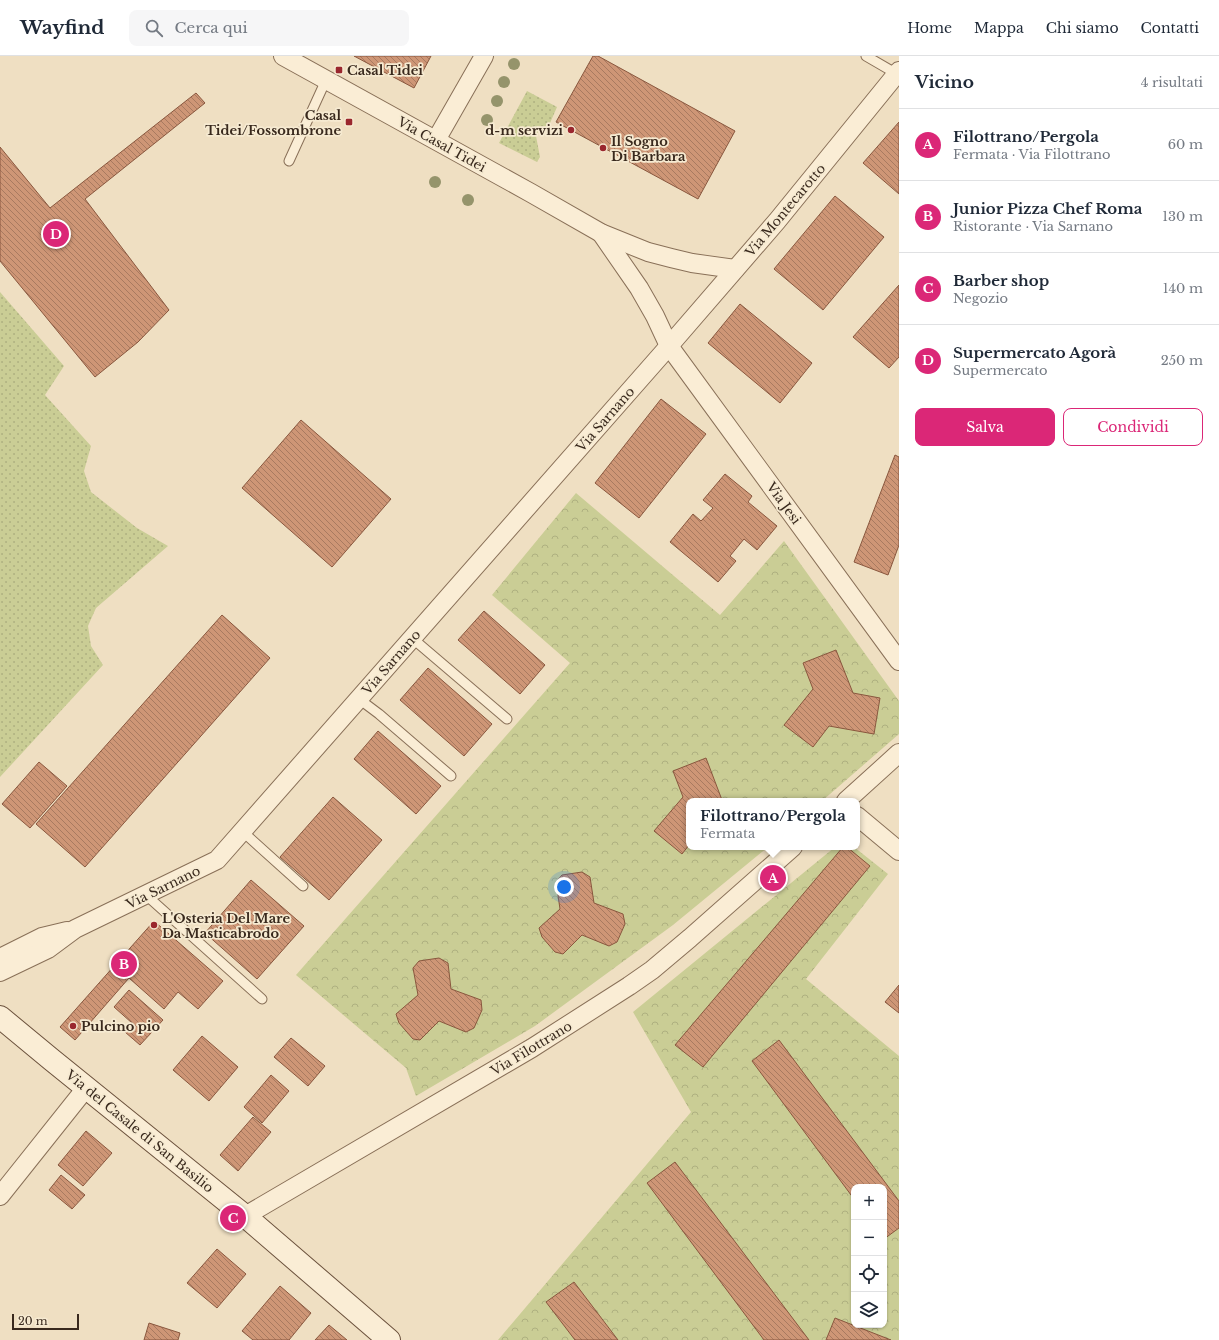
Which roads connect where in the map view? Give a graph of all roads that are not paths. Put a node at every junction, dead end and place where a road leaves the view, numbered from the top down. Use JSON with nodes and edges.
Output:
{"nodes":[{"id":1,"x":283,"y":56,"type":"edge"},
{"id":2,"x":484,"y":56,"type":"edge"},
{"id":3,"x":866,"y":56,"type":"edge"},
{"id":4,"x":898,"y":73,"type":"edge"},
{"id":5,"x":326,"y":80,"type":"junction"},
{"id":6,"x":436,"y":140,"type":"junction"},
{"id":7,"x":289,"y":161,"type":"dead end"},
{"id":8,"x":601,"y":233,"type":"junction"},
{"id":9,"x":735,"y":269,"type":"junction"},
{"id":10,"x":669,"y":346,"type":"junction"},
{"id":11,"x":412,"y":638,"type":"junction"},
{"id":12,"x":899,"y":661,"type":"edge"},
{"id":13,"x":359,"y":699,"type":"junction"},
{"id":14,"x":507,"y":719,"type":"dead end"},
{"id":15,"x":899,"y":753,"type":"edge"},
{"id":16,"x":451,"y":776,"type":"dead end"},
{"id":17,"x":849,"y":798,"type":"edge"},
{"id":18,"x":860,"y":818,"type":"edge"},
{"id":19,"x":242,"y":831,"type":"junction"},
{"id":20,"x":790,"y":850,"type":"edge"},
{"id":21,"x":899,"y":851,"type":"edge"},
{"id":22,"x":303,"y":886,"type":"dead end"},
{"id":23,"x":146,"y":895,"type":"junction"},
{"id":24,"x":75,"y":929,"type":"junction"},
{"id":25,"x":0,"y":958,"type":"edge"},
{"id":26,"x":0,"y":972,"type":"edge"},
{"id":27,"x":262,"y":999,"type":"dead end"},
{"id":28,"x":0,"y":1017,"type":"edge"},
{"id":29,"x":86,"y":1088,"type":"junction"},
{"id":30,"x":0,"y":1196,"type":"edge"},
{"id":31,"x":245,"y":1216,"type":"junction"},
{"id":32,"x":389,"y":1340,"type":"edge"}],
"edges":[{"from":1,"to":5,"type":"street","name":"Via Casal Tidei"},
{"from":2,"to":6,"type":"street"},
{"from":3,"to":4,"type":"lane"},
{"from":4,"to":9,"type":"street","name":"Via Montecarotto"},
{"from":5,"to":6,"type":"street","name":"Via Casal Tidei"},
{"from":5,"to":7,"type":"lane"},
{"from":6,"to":8,"type":"street","name":"Via Casal Tidei"},
{"from":8,"to":9,"type":"street","name":"Via Casal Tidei"},
{"from":8,"to":10,"type":"street","name":"Via Casal Tidei"},
{"from":9,"to":10,"type":"street","name":"Via Montecarotto"},
{"from":10,"to":11,"type":"street","name":"Via Sarnano"},
{"from":10,"to":12,"type":"street","name":"Via Jesi"},
{"from":11,"to":13,"type":"street","name":"Via Sarnano"},
{"from":11,"to":14,"type":"lane"},
{"from":13,"to":16,"type":"lane"},
{"from":13,"to":19,"type":"street","name":"Via Sarnano"},
{"from":15,"to":17,"type":"street"},
{"from":18,"to":21,"type":"street"},
{"from":19,"to":22,"type":"lane"},
{"from":19,"to":23,"type":"street","name":"Via Sarnano"},
{"from":20,"to":31,"type":"street","name":"Via Filottrano"},
{"from":23,"to":24,"type":"street","name":"Via Sarnano"},
{"from":23,"to":27,"type":"lane"},
{"from":24,"to":25,"type":"street","name":"Via Sarnano"},
{"from":24,"to":26,"type":"street","name":"Via Sarnano"},
{"from":28,"to":29,"type":"street","name":"Via del Casale di San Basilio"},
{"from":29,"to":30,"type":"street"},
{"from":29,"to":31,"type":"street","name":"Via del Casale di San Basilio"},
{"from":31,"to":32,"type":"street","name":"Via del Casale di San Basilio"}]}
